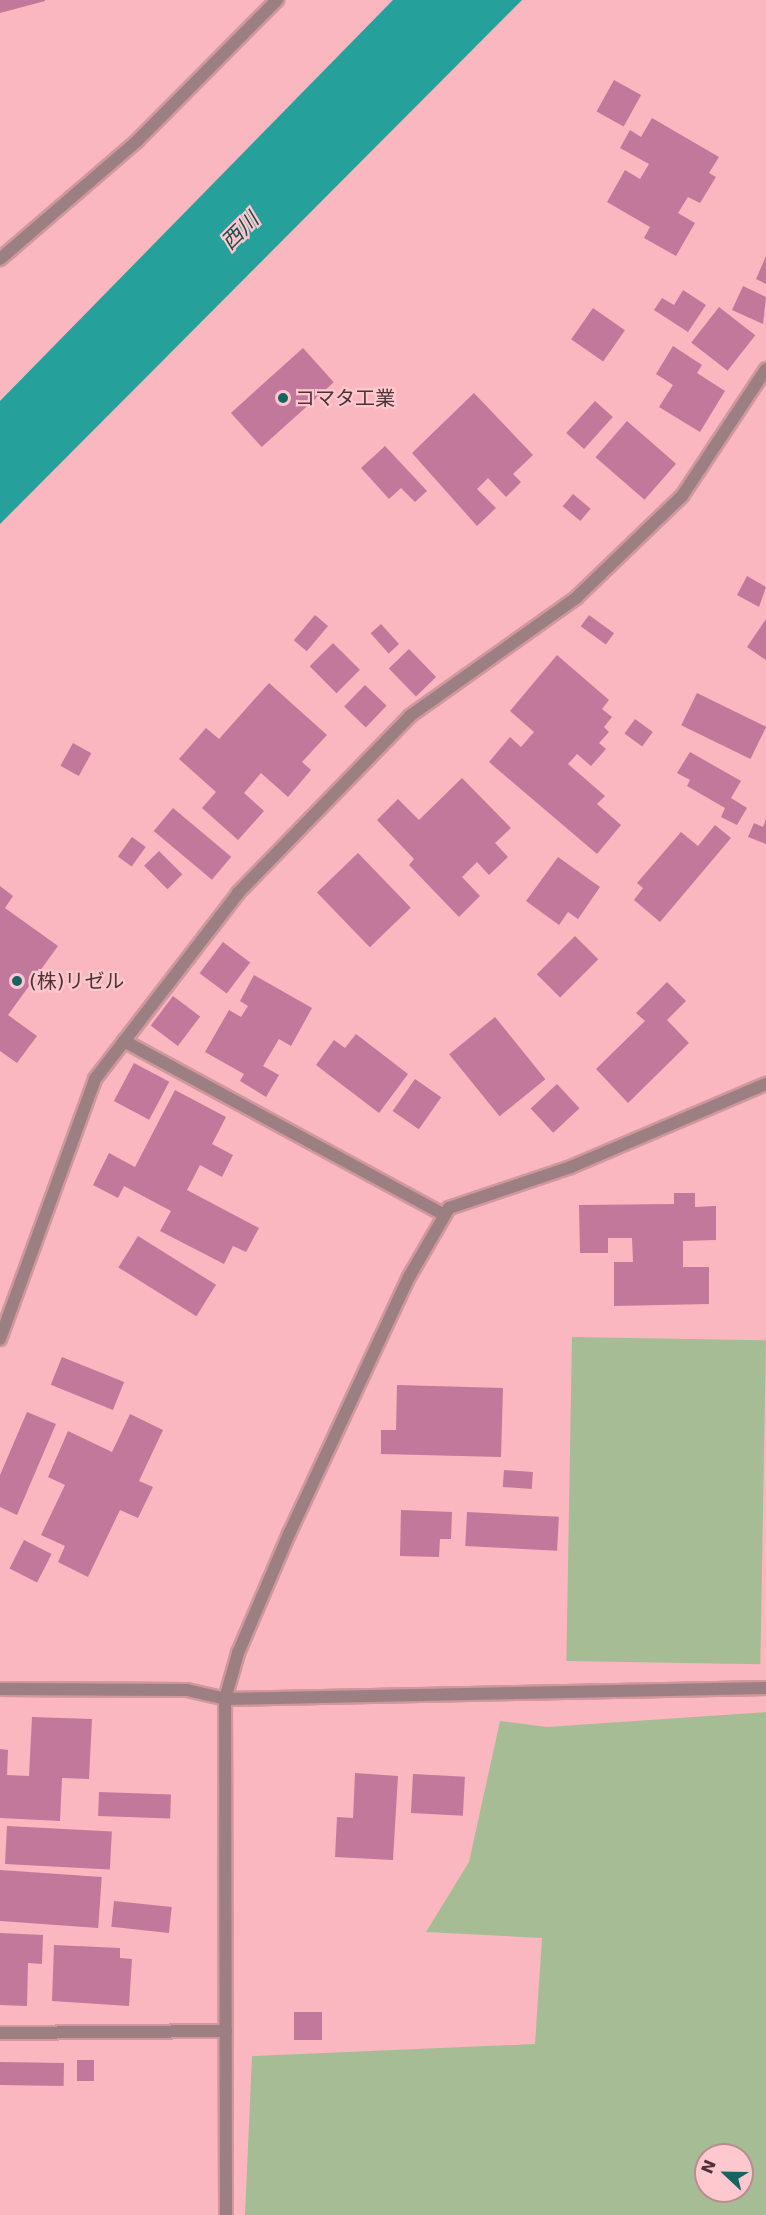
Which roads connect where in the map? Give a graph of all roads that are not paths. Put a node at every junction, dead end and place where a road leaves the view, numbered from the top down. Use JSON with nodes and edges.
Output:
{"nodes":[{"id":1,"x":276,"y":0,"type":"edge"},
{"id":2,"x":0,"y":259,"type":"edge"},
{"id":3,"x":766,"y":369,"type":"edge"},
{"id":4,"x":124,"y":1041,"type":"junction"},
{"id":5,"x":766,"y":1084,"type":"edge"},
{"id":6,"x":444,"y":1215,"type":"junction"},
{"id":7,"x":0,"y":1339,"type":"edge"},
{"id":8,"x":766,"y":1688,"type":"edge"},
{"id":9,"x":0,"y":1689,"type":"edge"},
{"id":10,"x":225,"y":1699,"type":"junction"},
{"id":11,"x":226,"y":2031,"type":"junction"},
{"id":12,"x":0,"y":2033,"type":"edge"},
{"id":13,"x":226,"y":2215,"type":"edge"}],
"edges":[{"from":1,"to":2,"type":"street"},
{"from":3,"to":4,"type":"street"},
{"from":4,"to":6,"type":"street"},
{"from":4,"to":7,"type":"street"},
{"from":5,"to":6,"type":"street"},
{"from":6,"to":10,"type":"street"},
{"from":8,"to":10,"type":"street"},
{"from":9,"to":10,"type":"street"},
{"from":10,"to":11,"type":"street"},
{"from":11,"to":12,"type":"street"},
{"from":11,"to":13,"type":"street"}]}
